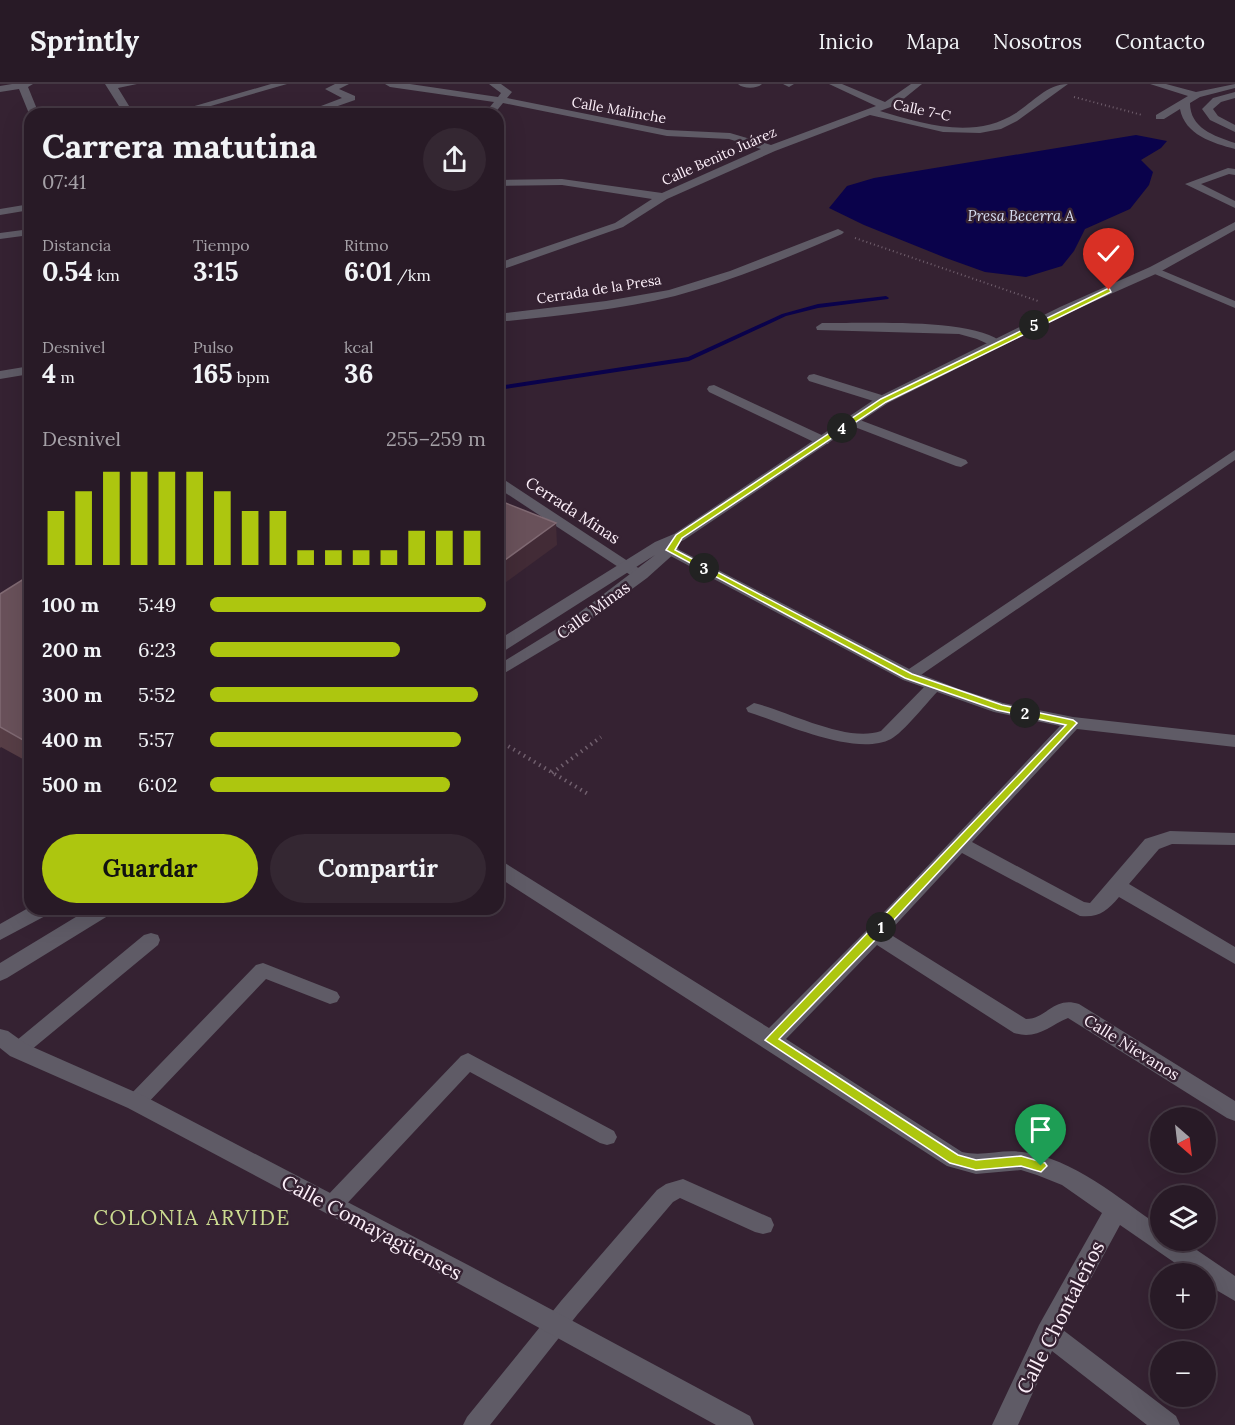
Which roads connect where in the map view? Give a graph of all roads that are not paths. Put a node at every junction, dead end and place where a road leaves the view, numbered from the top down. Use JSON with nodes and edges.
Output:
{"nodes":[{"id":1,"x":132,"y":84,"type":"edge"},
{"id":2,"x":282,"y":84,"type":"edge"},
{"id":3,"x":344,"y":84,"type":"edge"},
{"id":4,"x":390,"y":84,"type":"edge"},
{"id":5,"x":494,"y":84,"type":"edge"},
{"id":6,"x":743,"y":84,"type":"edge"},
{"id":7,"x":756,"y":84,"type":"edge"},
{"id":8,"x":917,"y":84,"type":"edge"},
{"id":9,"x":1063,"y":84,"type":"edge"},
{"id":10,"x":1155,"y":84,"type":"edge"},
{"id":11,"x":25,"y":85,"type":"edge"},
{"id":12,"x":110,"y":85,"type":"edge"},
{"id":13,"x":843,"y":85,"type":"edge"},
{"id":14,"x":1235,"y":86,"type":"edge"},
{"id":15,"x":261,"y":87,"type":"edge"},
{"id":16,"x":0,"y":89,"type":"edge"},
{"id":17,"x":1235,"y":94,"type":"edge"},
{"id":18,"x":1196,"y":95,"type":"junction"},
{"id":19,"x":501,"y":100,"type":"junction"},
{"id":20,"x":1185,"y":102,"type":"junction"},
{"id":21,"x":885,"y":106,"type":"junction"},
{"id":22,"x":32,"y":108,"type":"edge"},
{"id":23,"x":125,"y":108,"type":"edge"},
{"id":24,"x":192,"y":108,"type":"edge"},
{"id":25,"x":322,"y":108,"type":"edge"},
{"id":26,"x":494,"y":108,"type":"edge"},
{"id":27,"x":872,"y":111,"type":"junction"},
{"id":28,"x":1160,"y":117,"type":"road end"},
{"id":29,"x":1235,"y":129,"type":"edge"},
{"id":30,"x":1235,"y":146,"type":"edge"},
{"id":31,"x":771,"y":149,"type":"junction"},
{"id":32,"x":1235,"y":172,"type":"edge"},
{"id":33,"x":504,"y":183,"type":"edge"},
{"id":34,"x":663,"y":197,"type":"junction"},
{"id":35,"x":1235,"y":205,"type":"edge"},
{"id":36,"x":24,"y":208,"type":"edge"},
{"id":37,"x":0,"y":212,"type":"edge"},
{"id":38,"x":1235,"y":225,"type":"edge"},
{"id":39,"x":838,"y":232,"type":"road end"},
{"id":40,"x":24,"y":233,"type":"edge"},
{"id":41,"x":0,"y":236,"type":"edge"},
{"id":42,"x":504,"y":265,"type":"edge"},
{"id":43,"x":1154,"y":270,"type":"junction"},
{"id":44,"x":1235,"y":305,"type":"edge"},
{"id":45,"x":504,"y":317,"type":"edge"},
{"id":46,"x":822,"y":327,"type":"dead end"},
{"id":47,"x":997,"y":344,"type":"junction"},
{"id":48,"x":24,"y":370,"type":"edge"},
{"id":49,"x":0,"y":375,"type":"edge"},
{"id":50,"x":814,"y":378,"type":"dead end"},
{"id":51,"x":714,"y":389,"type":"dead end"},
{"id":52,"x":883,"y":400,"type":"junction"},
{"id":53,"x":852,"y":421,"type":"junction"},
{"id":54,"x":823,"y":441,"type":"junction"},
{"id":55,"x":1235,"y":454,"type":"edge"},
{"id":56,"x":961,"y":464,"type":"dead end"},
{"id":57,"x":504,"y":486,"type":"edge"},
{"id":58,"x":674,"y":544,"type":"junction"},
{"id":59,"x":634,"y":571,"type":"junction"},
{"id":60,"x":504,"y":644,"type":"edge"},
{"id":61,"x":504,"y":668,"type":"edge"},
{"id":62,"x":909,"y":676,"type":"junction"},
{"id":63,"x":934,"y":686,"type":"junction"},
{"id":64,"x":754,"y":708,"type":"dead end"},
{"id":65,"x":1073,"y":723,"type":"junction"},
{"id":66,"x":1235,"y":741,"type":"edge"},
{"id":67,"x":1235,"y":839,"type":"edge"},
{"id":68,"x":960,"y":844,"type":"junction"},
{"id":69,"x":504,"y":872,"type":"edge"},
{"id":70,"x":1118,"y":887,"type":"junction"},
{"id":71,"x":32,"y":915,"type":"edge"},
{"id":72,"x":94,"y":915,"type":"edge"},
{"id":73,"x":0,"y":933,"type":"edge"},
{"id":74,"x":874,"y":934,"type":"junction"},
{"id":75,"x":151,"y":940,"type":"dead end"},
{"id":76,"x":1235,"y":957,"type":"edge"},
{"id":77,"x":0,"y":973,"type":"edge"},
{"id":78,"x":330,"y":997,"type":"dead end"},
{"id":79,"x":771,"y":1040,"type":"junction"},
{"id":80,"x":9,"y":1043,"type":"edge"},
{"id":81,"x":136,"y":1102,"type":"junction"},
{"id":82,"x":1235,"y":1112,"type":"edge"},
{"id":83,"x":607,"y":1137,"type":"dead end"},
{"id":84,"x":332,"y":1205,"type":"junction"},
{"id":85,"x":1116,"y":1210,"type":"junction"},
{"id":86,"x":763,"y":1225,"type":"dead end"},
{"id":87,"x":1150,"y":1232,"type":"edge"},
{"id":88,"x":1178,"y":1251,"type":"edge"},
{"id":89,"x":1235,"y":1290,"type":"edge"},
{"id":90,"x":556,"y":1324,"type":"junction"},
{"id":91,"x":1048,"y":1333,"type":"junction"},
{"id":92,"x":475,"y":1425,"type":"edge"},
{"id":93,"x":741,"y":1425,"type":"edge"},
{"id":94,"x":1005,"y":1425,"type":"edge"},
{"id":95,"x":1167,"y":1425,"type":"edge"}],
"edges":[{"from":1,"to":12,"type":"street"},
{"from":2,"to":15,"type":"street"},
{"from":3,"to":25,"type":"street"},
{"from":4,"to":19,"type":"street","name":"Calle Malinche"},
{"from":5,"to":19,"type":"street"},
{"from":6,"to":7,"type":"street"},
{"from":8,"to":21,"type":"street","name":"Calle Benito Juárez"},
{"from":9,"to":27,"type":"street","name":"Calle 7-C"},
{"from":10,"to":18,"type":"street"},
{"from":11,"to":16,"type":"street"},
{"from":11,"to":22,"type":"street"},
{"from":12,"to":23,"type":"street"},
{"from":13,"to":21,"type":"street"},
{"from":14,"to":18,"type":"street"},
{"from":15,"to":24,"type":"street"},
{"from":17,"to":29,"type":"street"},
{"from":18,"to":20,"type":"street"},
{"from":19,"to":26,"type":"street"},
{"from":19,"to":31,"type":"street","name":"Calle Malinche"},
{"from":20,"to":28,"type":"street"},
{"from":20,"to":30,"type":"street"},
{"from":21,"to":27,"type":"street","name":"Calle Benito Juárez"},
{"from":27,"to":31,"type":"street","name":"Calle Benito Juárez"},
{"from":31,"to":34,"type":"street","name":"Calle Benito Juárez"},
{"from":32,"to":35,"type":"street"},
{"from":33,"to":34,"type":"street"},
{"from":34,"to":42,"type":"street","name":"Calle Benito Juárez"},
{"from":36,"to":37,"type":"lane"},
{"from":38,"to":43,"type":"street","name":"Calle Minas"},
{"from":39,"to":45,"type":"street","name":"Cerrada de la Presa"},
{"from":40,"to":41,"type":"lane"},
{"from":43,"to":44,"type":"lane"},
{"from":43,"to":47,"type":"street","name":"Calle Minas"},
{"from":46,"to":47,"type":"street"},
{"from":47,"to":52,"type":"street","name":"Calle Minas"},
{"from":48,"to":49,"type":"lane"},
{"from":50,"to":52,"type":"street"},
{"from":51,"to":54,"type":"street"},
{"from":52,"to":53,"type":"street","name":"Calle Minas"},
{"from":53,"to":54,"type":"street","name":"Calle Minas"},
{"from":53,"to":56,"type":"street"},
{"from":54,"to":58,"type":"street","name":"Calle Minas"},
{"from":55,"to":62,"type":"lane"},
{"from":57,"to":59,"type":"street","name":"Cerrada Minas"},
{"from":58,"to":59,"type":"street","name":"Calle Minas"},
{"from":58,"to":62,"type":"street"},
{"from":59,"to":60,"type":"street","name":"Calle Minas"},
{"from":59,"to":61,"type":"street","name":"Calle Minas"},
{"from":62,"to":63,"type":"street"},
{"from":63,"to":64,"type":"lane"},
{"from":63,"to":65,"type":"street"},
{"from":65,"to":66,"type":"street"},
{"from":65,"to":68,"type":"street"},
{"from":67,"to":70,"type":"street"},
{"from":68,"to":70,"type":"street"},
{"from":68,"to":74,"type":"street"},
{"from":69,"to":79,"type":"street"},
{"from":70,"to":76,"type":"street"},
{"from":71,"to":73,"type":"street"},
{"from":72,"to":77,"type":"street"},
{"from":74,"to":79,"type":"street"},
{"from":74,"to":82,"type":"street","name":"Calle Nievanos"},
{"from":75,"to":80,"type":"lane"},
{"from":78,"to":81,"type":"lane"},
{"from":79,"to":85,"type":"street"},
{"from":80,"to":81,"type":"street","name":"Calle Comayagüenses"},
{"from":81,"to":84,"type":"street","name":"Calle Comayagüenses"},
{"from":83,"to":84,"type":"lane"},
{"from":84,"to":90,"type":"street","name":"Calle Comayagüenses"},
{"from":85,"to":87,"type":"street"},
{"from":85,"to":91,"type":"street","name":"Calle Chontaleños"},
{"from":86,"to":90,"type":"lane"},
{"from":88,"to":89,"type":"street"},
{"from":90,"to":92,"type":"lane"},
{"from":90,"to":93,"type":"street","name":"Calle Comayagüenses"},
{"from":91,"to":94,"type":"street","name":"Calle Chontaleños"},
{"from":91,"to":95,"type":"street"}]}
